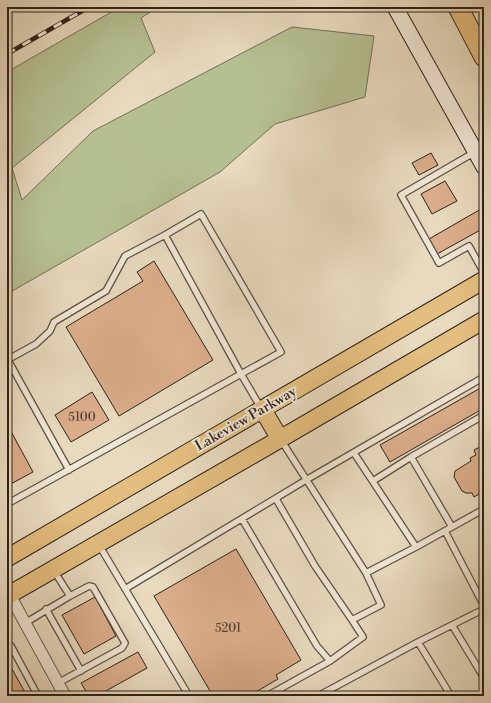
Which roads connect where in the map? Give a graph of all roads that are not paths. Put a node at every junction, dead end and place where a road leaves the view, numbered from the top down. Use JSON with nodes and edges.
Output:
{"nodes":[{"id":1,"x":395,"y":7,"type":"edge"},
{"id":2,"x":458,"y":7,"type":"edge"},
{"id":3,"x":484,"y":57,"type":"edge"},
{"id":4,"x":476,"y":152,"type":"junction"},
{"id":5,"x":484,"y":167,"type":"edge"},
{"id":6,"x":164,"y":235,"type":"junction"},
{"id":7,"x":484,"y":273,"type":"edge"},
{"id":8,"x":484,"y":280,"type":"edge"},
{"id":9,"x":484,"y":320,"type":"edge"},
{"id":10,"x":8,"y":360,"type":"edge"},
{"id":11,"x":241,"y":374,"type":"junction"},
{"id":12,"x":484,"y":377,"type":"edge"},
{"id":13,"x":263,"y":410,"type":"junction"},
{"id":14,"x":484,"y":415,"type":"edge"},
{"id":15,"x":280,"y":439,"type":"junction"},
{"id":16,"x":354,"y":453,"type":"junction"},
{"id":17,"x":411,"y":457,"type":"junction"},
{"id":18,"x":69,"y":470,"type":"junction"},
{"id":19,"x":306,"y":480,"type":"junction"},
{"id":20,"x":373,"y":481,"type":"junction"},
{"id":21,"x":276,"y":498,"type":"junction"},
{"id":22,"x":7,"y":504,"type":"edge"},
{"id":23,"x":484,"y":509,"type":"edge"},
{"id":24,"x":242,"y":519,"type":"junction"},
{"id":25,"x":452,"y":527,"type":"junction"},
{"id":26,"x":445,"y":530,"type":"junction"},
{"id":27,"x":98,"y":544,"type":"junction"},
{"id":28,"x":416,"y":547,"type":"junction"},
{"id":29,"x":7,"y":558,"type":"edge"},
{"id":30,"x":53,"y":569,"type":"junction"},
{"id":31,"x":366,"y":573,"type":"junction"},
{"id":32,"x":125,"y":589,"type":"junction"},
{"id":33,"x":8,"y":594,"type":"edge"},
{"id":34,"x":70,"y":596,"type":"junction"},
{"id":35,"x":484,"y":607,"type":"edge"},
{"id":36,"x":46,"y":609,"type":"junction"},
{"id":37,"x":352,"y":620,"type":"junction"},
{"id":38,"x":25,"y":623,"type":"junction"},
{"id":39,"x":452,"y":625,"type":"junction"},
{"id":40,"x":418,"y":642,"type":"junction"},
{"id":41,"x":7,"y":643,"type":"edge"},
{"id":42,"x":330,"y":661,"type":"junction"},
{"id":43,"x":81,"y":671,"type":"junction"},
{"id":44,"x":484,"y":678,"type":"edge"},
{"id":45,"x":58,"y":683,"type":"junction"},
{"id":46,"x":38,"y":696,"type":"edge"},
{"id":47,"x":65,"y":696,"type":"edge"},
{"id":48,"x":189,"y":696,"type":"edge"},
{"id":49,"x":267,"y":696,"type":"edge"},
{"id":50,"x":318,"y":696,"type":"edge"},
{"id":51,"x":451,"y":696,"type":"edge"}],
"edges":[{"from":1,"to":4,"type":"main road"},
{"from":2,"to":3,"type":"highway"},
{"from":4,"to":5,"type":"main road"},
{"from":4,"to":7,"type":"lane"},
{"from":6,"to":10,"type":"lane"},
{"from":6,"to":11,"type":"lane"},
{"from":6,"to":11,"type":"lane"},
{"from":8,"to":13,"type":"main road","name":"Lakeview Parkway"},
{"from":9,"to":15,"type":"main road"},
{"from":10,"to":18,"type":"lane"},
{"from":11,"to":13,"type":"lane"},
{"from":11,"to":18,"type":"lane"},
{"from":12,"to":16,"type":"lane"},
{"from":13,"to":15,"type":"main road"},
{"from":13,"to":29,"type":"main road","name":"Lakeview Parkway"},
{"from":14,"to":17,"type":"lane"},
{"from":15,"to":19,"type":"lane"},
{"from":15,"to":27,"type":"main road"},
{"from":16,"to":19,"type":"lane"},
{"from":16,"to":20,"type":"lane"},
{"from":17,"to":20,"type":"lane"},
{"from":17,"to":25,"type":"lane"},
{"from":18,"to":22,"type":"lane"},
{"from":19,"to":21,"type":"lane"},
{"from":19,"to":31,"type":"lane"},
{"from":20,"to":28,"type":"lane"},
{"from":21,"to":24,"type":"lane"},
{"from":21,"to":37,"type":"lane"},
{"from":23,"to":25,"type":"lane"},
{"from":24,"to":32,"type":"lane"},
{"from":24,"to":42,"type":"lane"},
{"from":25,"to":26,"type":"lane"},
{"from":26,"to":28,"type":"lane"},
{"from":26,"to":35,"type":"lane"},
{"from":27,"to":30,"type":"main road"},
{"from":27,"to":32,"type":"lane"},
{"from":28,"to":31,"type":"lane"},
{"from":30,"to":33,"type":"main road"},
{"from":30,"to":34,"type":"lane"},
{"from":31,"to":37,"type":"lane"},
{"from":32,"to":48,"type":"lane"},
{"from":33,"to":38,"type":"street"},
{"from":34,"to":36,"type":"lane"},
{"from":34,"to":43,"type":"lane"},
{"from":35,"to":39,"type":"lane"},
{"from":36,"to":38,"type":"lane"},
{"from":36,"to":43,"type":"lane"},
{"from":37,"to":42,"type":"lane"},
{"from":38,"to":45,"type":"street"},
{"from":39,"to":40,"type":"lane"},
{"from":39,"to":44,"type":"lane"},
{"from":40,"to":50,"type":"lane"},
{"from":40,"to":51,"type":"lane"},
{"from":41,"to":46,"type":"lane"},
{"from":42,"to":49,"type":"lane"},
{"from":43,"to":45,"type":"lane"},
{"from":45,"to":47,"type":"street"}]}
